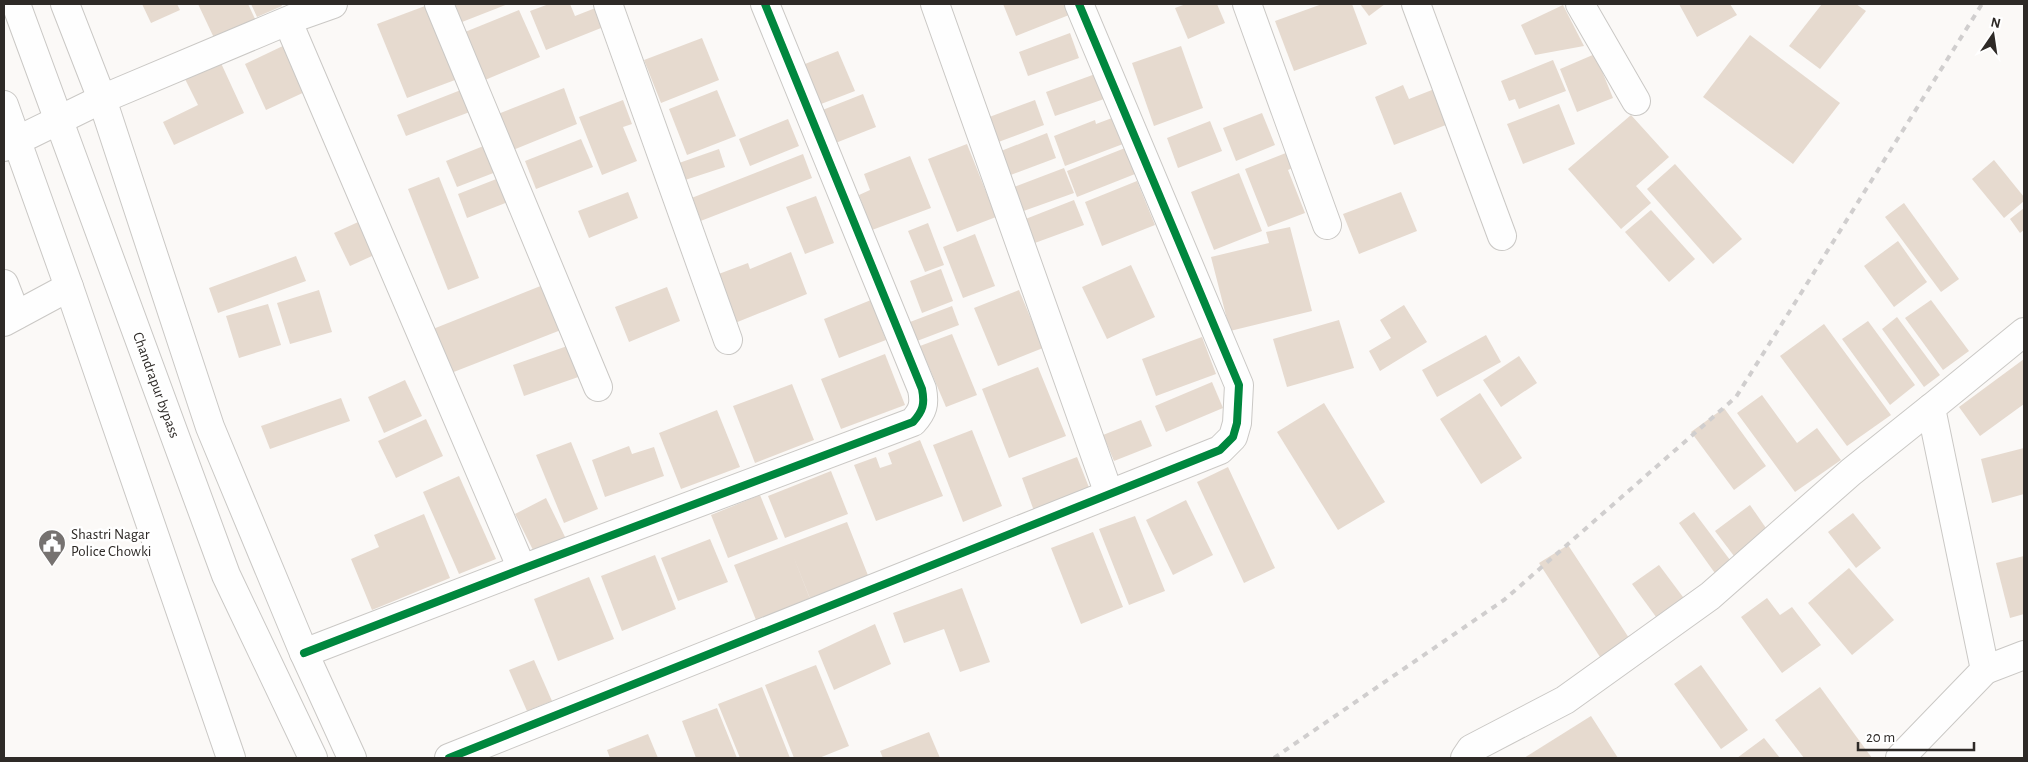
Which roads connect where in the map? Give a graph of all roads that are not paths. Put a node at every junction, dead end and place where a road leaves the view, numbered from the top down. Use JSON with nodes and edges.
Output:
{"nodes":[{"id":1,"x":16,"y":4,"type":"edge"},
{"id":2,"x":65,"y":4,"type":"edge"},
{"id":3,"x":333,"y":4,"type":"edge"},
{"id":4,"x":439,"y":4,"type":"edge"},
{"id":5,"x":608,"y":4,"type":"edge"},
{"id":6,"x":764,"y":4,"type":"edge"},
{"id":7,"x":935,"y":4,"type":"edge"},
{"id":8,"x":1079,"y":4,"type":"edge"},
{"id":9,"x":1247,"y":4,"type":"edge"},
{"id":10,"x":1416,"y":4,"type":"edge"},
{"id":11,"x":1580,"y":4,"type":"edge"},
{"id":12,"x":294,"y":14,"type":"edge"},
{"id":13,"x":102,"y":99,"type":"junction"},
{"id":14,"x":1636,"y":101,"type":"dead end"},
{"id":15,"x":4,"y":105,"type":"edge"},
{"id":16,"x":59,"y":121,"type":"junction"},
{"id":17,"x":11,"y":144,"type":"edge"},
{"id":18,"x":1327,"y":225,"type":"dead end"},
{"id":19,"x":1502,"y":236,"type":"dead end"},
{"id":20,"x":4,"y":284,"type":"edge"},
{"id":21,"x":69,"y":287,"type":"junction"},
{"id":22,"x":10,"y":319,"type":"edge"},
{"id":23,"x":2024,"y":332,"type":"edge"},
{"id":24,"x":728,"y":340,"type":"dead end"},
{"id":25,"x":598,"y":387,"type":"dead end"},
{"id":26,"x":1931,"y":408,"type":"junction"},
{"id":27,"x":1109,"y":494,"type":"junction"},
{"id":28,"x":522,"y":569,"type":"junction"},
{"id":29,"x":304,"y":653,"type":"junction"},
{"id":30,"x":2024,"y":655,"type":"edge"},
{"id":31,"x":1985,"y":670,"type":"junction"},
{"id":32,"x":231,"y":758,"type":"edge"},
{"id":33,"x":313,"y":758,"type":"edge"},
{"id":34,"x":352,"y":758,"type":"edge"},
{"id":35,"x":449,"y":758,"type":"edge"},
{"id":36,"x":1465,"y":758,"type":"edge"},
{"id":37,"x":1900,"y":758,"type":"edge"}],
"edges":[{"from":1,"to":16,"type":"main road","name":"Chandrapur bypass"},
{"from":2,"to":13,"type":"main road"},
{"from":3,"to":12,"type":"main road"},
{"from":4,"to":25,"type":"main road"},
{"from":5,"to":24,"type":"main road"},
{"from":6,"to":28,"type":"main road"},
{"from":7,"to":27,"type":"main road"},
{"from":8,"to":27,"type":"main road"},
{"from":9,"to":18,"type":"main road"},
{"from":10,"to":19,"type":"main road"},
{"from":11,"to":14,"type":"main road"},
{"from":12,"to":13,"type":"main road"},
{"from":12,"to":28,"type":"main road"},
{"from":13,"to":16,"type":"main road"},
{"from":13,"to":29,"type":"main road"},
{"from":15,"to":17,"type":"main road"},
{"from":16,"to":17,"type":"main road"},
{"from":16,"to":33,"type":"main road","name":"Chandrapur bypass"},
{"from":17,"to":21,"type":"main road"},
{"from":20,"to":22,"type":"main road"},
{"from":21,"to":22,"type":"main road"},
{"from":21,"to":32,"type":"main road"},
{"from":23,"to":26,"type":"main road"},
{"from":26,"to":31,"type":"main road"},
{"from":26,"to":36,"type":"main road"},
{"from":27,"to":35,"type":"main road"},
{"from":28,"to":29,"type":"main road"},
{"from":29,"to":34,"type":"main road"},
{"from":30,"to":31,"type":"main road"},
{"from":31,"to":37,"type":"main road"}]}
